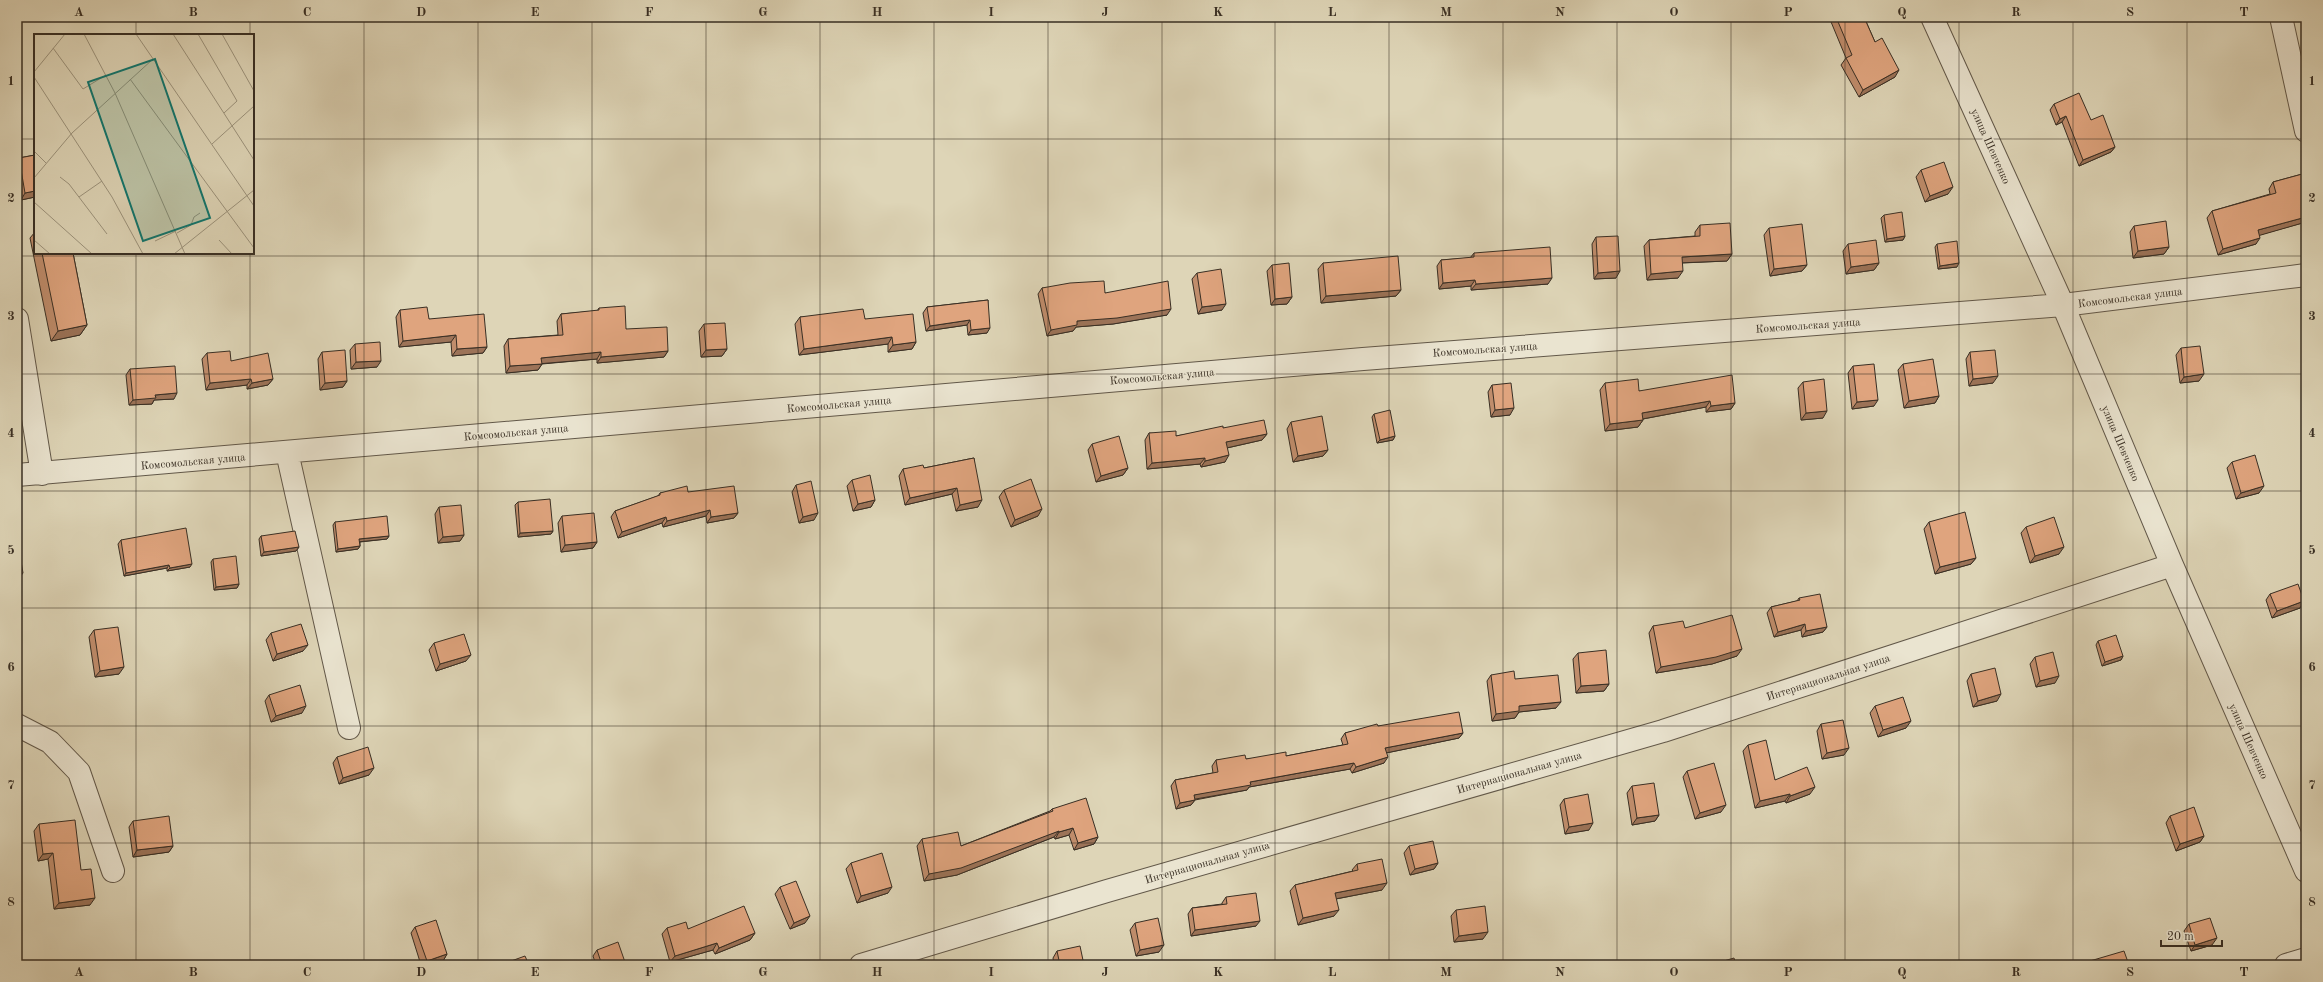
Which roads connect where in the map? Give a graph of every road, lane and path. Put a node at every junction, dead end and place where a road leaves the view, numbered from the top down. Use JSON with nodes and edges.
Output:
{"nodes":[{"id":1,"x":1932,"y":17,"type":"edge"},
{"id":2,"x":2281,"y":17,"type":"edge"},
{"id":3,"x":2306,"y":131,"type":"edge"},
{"id":4,"x":2306,"y":275,"type":"edge"},
{"id":5,"x":2063,"y":305,"type":"junction"},
{"id":6,"x":17,"y":319,"type":"edge"},
{"id":7,"x":287,"y":452,"type":"junction"},
{"id":8,"x":42,"y":474,"type":"junction"},
{"id":9,"x":17,"y":475,"type":"edge"},
{"id":10,"x":2172,"y":565,"type":"junction"},
{"id":11,"x":17,"y":725,"type":"edge"},
{"id":12,"x":349,"y":728,"type":"dead end"},
{"id":13,"x":114,"y":871,"type":"dead end"},
{"id":14,"x":2306,"y":871,"type":"edge"},
{"id":15,"x":2306,"y":959,"type":"edge"},
{"id":16,"x":861,"y":965,"type":"edge"},
{"id":17,"x":2286,"y":965,"type":"edge"}],
"edges":[{"from":1,"to":5,"type":"street","name":"улица Шевченко"},
{"from":2,"to":3,"type":"street"},
{"from":4,"to":5,"type":"street","name":"Комсомольская улица"},
{"from":5,"to":7,"type":"street","name":"Комсомольская улица"},
{"from":5,"to":10,"type":"street","name":"улица Шевченко"},
{"from":6,"to":8,"type":"street"},
{"from":7,"to":8,"type":"street","name":"Комсомольская улица"},
{"from":7,"to":12,"type":"street"},
{"from":8,"to":9,"type":"street","name":"Комсомольская улица"},
{"from":10,"to":14,"type":"street","name":"улица Шевченко"},
{"from":10,"to":16,"type":"street","name":"Интернациональная улица"},
{"from":11,"to":13,"type":"street"},
{"from":15,"to":17,"type":"street"}]}
